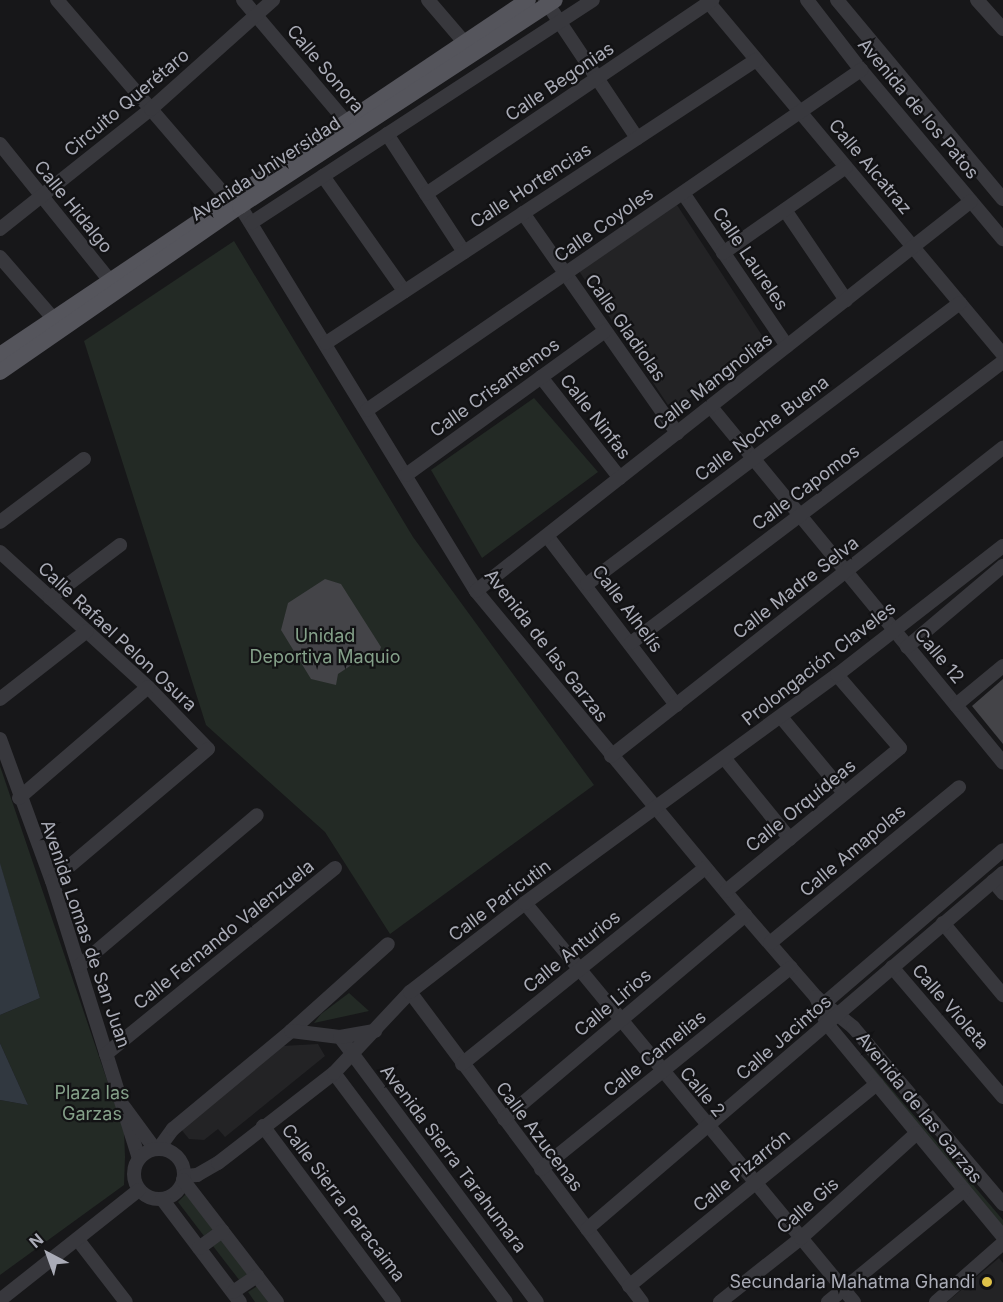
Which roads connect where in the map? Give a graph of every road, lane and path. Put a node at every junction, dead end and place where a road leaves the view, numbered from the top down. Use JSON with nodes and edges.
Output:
{"nodes":[{"id":1,"x":57,"y":0,"type":"edge"},
{"id":2,"x":243,"y":0,"type":"edge"},
{"id":3,"x":273,"y":0,"type":"edge"},
{"id":4,"x":429,"y":0,"type":"edge"},
{"id":5,"x":528,"y":0,"type":"edge"},
{"id":6,"x":593,"y":0,"type":"edge"},
{"id":7,"x":807,"y":0,"type":"edge"},
{"id":8,"x":837,"y":0,"type":"edge"},
{"id":9,"x":977,"y":0,"type":"edge"},
{"id":10,"x":549,"y":1,"type":"edge"},
{"id":11,"x":711,"y":2,"type":"edge"},
{"id":12,"x":256,"y":16,"type":"junction"},
{"id":13,"x":559,"y":22,"type":"junction"},
{"id":14,"x":1003,"y":29,"type":"edge"},
{"id":15,"x":470,"y":49,"type":"junction"},
{"id":16,"x":756,"y":60,"type":"junction"},
{"id":17,"x":861,"y":70,"type":"junction"},
{"id":18,"x":597,"y":79,"type":"junction"},
{"id":19,"x":151,"y":109,"type":"junction"},
{"id":20,"x":800,"y":112,"type":"junction"},
{"id":21,"x":351,"y":128,"type":"junction"},
{"id":22,"x":387,"y":134,"type":"junction"},
{"id":23,"x":637,"y":138,"type":"junction"},
{"id":24,"x":0,"y":144,"type":"edge"},
{"id":25,"x":846,"y":167,"type":"junction"},
{"id":26,"x":323,"y":176,"type":"junction"},
{"id":27,"x":683,"y":193,"type":"junction"},
{"id":28,"x":426,"y":194,"type":"junction"},
{"id":29,"x":40,"y":198,"type":"junction"},
{"id":30,"x":1003,"y":199,"type":"edge"},
{"id":31,"x":971,"y":201,"type":"junction"},
{"id":32,"x":234,"y":203,"type":"junction"},
{"id":33,"x":785,"y":210,"type":"junction"},
{"id":34,"x":523,"y":213,"type":"junction"},
{"id":35,"x":251,"y":223,"type":"junction"},
{"id":36,"x":0,"y":229,"type":"edge"},
{"id":37,"x":1003,"y":239,"type":"edge"},
{"id":38,"x":913,"y":247,"type":"junction"},
{"id":39,"x":464,"y":252,"type":"junction"},
{"id":40,"x":723,"y":253,"type":"junction"},
{"id":41,"x":0,"y":257,"type":"edge"},
{"id":42,"x":565,"y":274,"type":"junction"},
{"id":43,"x":114,"y":286,"type":"junction"},
{"id":44,"x":404,"y":291,"type":"junction"},
{"id":45,"x":846,"y":300,"type":"junction"},
{"id":46,"x":960,"y":303,"type":"junction"},
{"id":47,"x":58,"y":324,"type":"junction"},
{"id":48,"x":605,"y":331,"type":"junction"},
{"id":49,"x":326,"y":343,"type":"junction"},
{"id":50,"x":787,"y":346,"type":"junction"},
{"id":51,"x":1003,"y":354,"type":"edge"},
{"id":52,"x":0,"y":355,"type":"edge"},
{"id":53,"x":1003,"y":362,"type":"edge"},
{"id":54,"x":0,"y":372,"type":"edge"},
{"id":55,"x":541,"y":377,"type":"junction"},
{"id":56,"x":711,"y":407,"type":"junction"},
{"id":57,"x":367,"y":410,"type":"junction"},
{"id":58,"x":677,"y":433,"type":"junction"},
{"id":59,"x":1003,"y":448,"type":"edge"},
{"id":60,"x":84,"y":459,"type":"dead end"},
{"id":61,"x":753,"y":459,"type":"junction"},
{"id":62,"x":406,"y":475,"type":"junction"},
{"id":63,"x":620,"y":478,"type":"junction"},
{"id":64,"x":800,"y":516,"type":"junction"},
{"id":65,"x":0,"y":522,"type":"edge"},
{"id":66,"x":547,"y":536,"type":"junction"},
{"id":67,"x":120,"y":545,"type":"dead end"},
{"id":68,"x":1003,"y":546,"type":"edge"},
{"id":69,"x":0,"y":552,"type":"edge"},
{"id":70,"x":1003,"y":566,"type":"edge"},
{"id":71,"x":846,"y":571,"type":"junction"},
{"id":72,"x":587,"y":584,"type":"junction"},
{"id":73,"x":476,"y":591,"type":"junction"},
{"id":74,"x":50,"y":598,"type":"junction"},
{"id":75,"x":893,"y":628,"type":"junction"},
{"id":76,"x":87,"y":631,"type":"junction"},
{"id":77,"x":631,"y":643,"type":"junction"},
{"id":78,"x":907,"y":647,"type":"junction"},
{"id":79,"x":1003,"y":666,"type":"edge"},
{"id":80,"x":837,"y":675,"type":"junction"},
{"id":81,"x":148,"y":687,"type":"junction"},
{"id":82,"x":0,"y":699,"type":"edge"},
{"id":83,"x":676,"y":705,"type":"junction"},
{"id":84,"x":956,"y":705,"type":"junction"},
{"id":85,"x":781,"y":717,"type":"junction"},
{"id":86,"x":0,"y":739,"type":"edge"},
{"id":87,"x":611,"y":756,"type":"junction"},
{"id":88,"x":724,"y":759,"type":"junction"},
{"id":89,"x":1003,"y":761,"type":"edge"},
{"id":90,"x":959,"y":787,"type":"dead end"},
{"id":91,"x":844,"y":793,"type":"junction"},
{"id":92,"x":19,"y":798,"type":"junction"},
{"id":93,"x":656,"y":810,"type":"junction"},
{"id":94,"x":257,"y":815,"type":"dead end"},
{"id":95,"x":790,"y":838,"type":"junction"},
{"id":96,"x":1003,"y":850,"type":"edge"},
{"id":97,"x":335,"y":868,"type":"dead end"},
{"id":98,"x":705,"y":868,"type":"junction"},
{"id":99,"x":998,"y":877,"type":"edge"},
{"id":100,"x":52,"y":881,"type":"junction"},
{"id":101,"x":726,"y":891,"type":"junction"},
{"id":102,"x":1003,"y":893,"type":"edge"},
{"id":103,"x":525,"y":903,"type":"junction"},
{"id":104,"x":745,"y":915,"type":"junction"},
{"id":105,"x":943,"y":923,"type":"junction"},
{"id":106,"x":770,"y":943,"type":"junction"},
{"id":107,"x":388,"y":944,"type":"dead end"},
{"id":108,"x":79,"y":966,"type":"junction"},
{"id":109,"x":790,"y":967,"type":"junction"},
{"id":110,"x":892,"y":968,"type":"junction"},
{"id":111,"x":578,"y":970,"type":"junction"},
{"id":112,"x":410,"y":992,"type":"junction"},
{"id":113,"x":1003,"y":995,"type":"edge"},
{"id":114,"x":820,"y":1002,"type":"junction"},
{"id":115,"x":839,"y":1013,"type":"junction"},
{"id":116,"x":620,"y":1021,"type":"junction"},
{"id":117,"x":827,"y":1024,"type":"junction"},
{"id":118,"x":291,"y":1030,"type":"junction"},
{"id":119,"x":375,"y":1031,"type":"junction"},
{"id":120,"x":340,"y":1037,"type":"junction"},
{"id":121,"x":106,"y":1054,"type":"junction"},
{"id":122,"x":354,"y":1055,"type":"junction"},
{"id":123,"x":462,"y":1064,"type":"junction"},
{"id":124,"x":334,"y":1072,"type":"junction"},
{"id":125,"x":662,"y":1072,"type":"junction"},
{"id":126,"x":877,"y":1084,"type":"junction"},
{"id":127,"x":1003,"y":1097,"type":"edge"},
{"id":128,"x":124,"y":1107,"type":"junction"},
{"id":129,"x":504,"y":1119,"type":"junction"},
{"id":130,"x":262,"y":1126,"type":"junction"},
{"id":131,"x":708,"y":1127,"type":"junction"},
{"id":132,"x":917,"y":1133,"type":"junction"},
{"id":133,"x":157,"y":1149,"type":"junction"},
{"id":134,"x":139,"y":1159,"type":"junction"},
{"id":135,"x":541,"y":1169,"type":"junction"},
{"id":136,"x":183,"y":1178,"type":"junction"},
{"id":137,"x":755,"y":1184,"type":"junction"},
{"id":138,"x":139,"y":1190,"type":"junction"},
{"id":139,"x":963,"y":1191,"type":"junction"},
{"id":140,"x":162,"y":1199,"type":"junction"},
{"id":141,"x":1003,"y":1204,"type":"edge"},
{"id":142,"x":587,"y":1229,"type":"junction"},
{"id":143,"x":222,"y":1231,"type":"junction"},
{"id":144,"x":1003,"y":1237,"type":"edge"},
{"id":145,"x":801,"y":1238,"type":"junction"},
{"id":146,"x":78,"y":1240,"type":"junction"},
{"id":147,"x":1003,"y":1243,"type":"edge"},
{"id":148,"x":199,"y":1248,"type":"junction"},
{"id":149,"x":257,"y":1276,"type":"junction"},
{"id":150,"x":629,"y":1286,"type":"junction"},
{"id":151,"x":844,"y":1290,"type":"junction"},
{"id":152,"x":237,"y":1297,"type":"edge"},
{"id":153,"x":8,"y":1298,"type":"edge"},
{"id":154,"x":390,"y":1300,"type":"edge"},
{"id":155,"x":126,"y":1302,"type":"edge"},
{"id":156,"x":277,"y":1302,"type":"edge"},
{"id":157,"x":506,"y":1302,"type":"edge"},
{"id":158,"x":537,"y":1302,"type":"edge"},
{"id":159,"x":642,"y":1302,"type":"edge"},
{"id":160,"x":720,"y":1302,"type":"edge"},
{"id":161,"x":828,"y":1302,"type":"edge"},
{"id":162,"x":854,"y":1302,"type":"edge"},
{"id":163,"x":936,"y":1302,"type":"edge"}],
"edges":[{"from":1,"to":19,"type":"street","name":"Avenida de las Garzas"},
{"from":2,"to":12,"type":"street","name":"Calle Sonora"},
{"from":3,"to":12,"type":"street","name":"Circuito Querétaro"},
{"from":4,"to":15,"type":"street"},
{"from":5,"to":15,"type":"main road","name":"Avenida Universidad"},
{"from":6,"to":13,"type":"street"},
{"from":7,"to":17,"type":"street","name":"Avenida de los Patos"},
{"from":8,"to":30,"type":"street","name":"Avenida de los Patos"},
{"from":9,"to":14,"type":"street"},
{"from":10,"to":13,"type":"street"},
{"from":10,"to":15,"type":"main road","name":"Avenida Universidad"},
{"from":11,"to":16,"type":"street","name":"Calle Alcatraz"},
{"from":11,"to":18,"type":"street","name":"Calle Begonias"},
{"from":12,"to":19,"type":"street","name":"Circuito Querétaro"},
{"from":12,"to":21,"type":"street","name":"Calle Sonora"},
{"from":13,"to":18,"type":"street"},
{"from":13,"to":22,"type":"street"},
{"from":15,"to":21,"type":"main road","name":"Avenida Universidad"},
{"from":16,"to":20,"type":"street","name":"Calle Alcatraz"},
{"from":16,"to":23,"type":"street","name":"Calle Hortencias"},
{"from":17,"to":20,"type":"street","name":"Calle Coyoles"},
{"from":17,"to":31,"type":"street","name":"Avenida de los Patos"},
{"from":18,"to":23,"type":"street"},
{"from":18,"to":28,"type":"street","name":"Calle Begonias"},
{"from":19,"to":29,"type":"street","name":"Circuito Querétaro"},
{"from":19,"to":32,"type":"street","name":"Avenida de las Garzas"},
{"from":20,"to":25,"type":"street","name":"Calle Alcatraz"},
{"from":20,"to":27,"type":"street","name":"Calle Coyoles"},
{"from":21,"to":32,"type":"main road","name":"Avenida Universidad"},
{"from":22,"to":26,"type":"street"},
{"from":22,"to":28,"type":"street"},
{"from":23,"to":34,"type":"street","name":"Calle Hortencias"},
{"from":24,"to":29,"type":"street","name":"Calle Hidalgo"},
{"from":25,"to":33,"type":"street"},
{"from":25,"to":38,"type":"street","name":"Calle Alcatraz"},
{"from":26,"to":35,"type":"street"},
{"from":26,"to":44,"type":"street"},
{"from":27,"to":40,"type":"street","name":"Calle Laureles"},
{"from":27,"to":42,"type":"street","name":"Calle Coyoles"},
{"from":28,"to":39,"type":"street"},
{"from":29,"to":36,"type":"street","name":"Circuito Querétaro"},
{"from":29,"to":43,"type":"street","name":"Calle Hidalgo"},
{"from":31,"to":37,"type":"street","name":"Avenida de los Patos"},
{"from":31,"to":38,"type":"street","name":"Calle Mangnolias"},
{"from":32,"to":35,"type":"street","name":"Avenida de las Garzas"},
{"from":32,"to":43,"type":"main road","name":"Avenida Universidad"},
{"from":33,"to":40,"type":"street"},
{"from":33,"to":45,"type":"street"},
{"from":34,"to":39,"type":"street","name":"Calle Hortencias"},
{"from":34,"to":42,"type":"street","name":"Calle Gladiolas"},
{"from":35,"to":49,"type":"street","name":"Avenida de las Garzas"},
{"from":38,"to":45,"type":"street","name":"Calle Mangnolias"},
{"from":38,"to":46,"type":"street","name":"Calle Alcatraz"},
{"from":39,"to":44,"type":"street","name":"Calle Hortencias"},
{"from":40,"to":50,"type":"street","name":"Calle Laureles"},
{"from":41,"to":47,"type":"street"},
{"from":42,"to":48,"type":"street","name":"Calle Gladiolas"},
{"from":42,"to":57,"type":"street","name":"Calle Coyoles"},
{"from":43,"to":47,"type":"main road","name":"Avenida Universidad"},
{"from":44,"to":49,"type":"street","name":"Calle Hortencias"},
{"from":45,"to":50,"type":"street","name":"Calle Mangnolias"},
{"from":46,"to":51,"type":"street","name":"Calle Alcatraz"},
{"from":46,"to":61,"type":"street","name":"Calle Noche Buena"},
{"from":47,"to":52,"type":"main road","name":"Avenida Universidad"},
{"from":47,"to":54,"type":"main road","name":"Avenida Universidad"},
{"from":48,"to":55,"type":"street","name":"Calle Crisantemos"},
{"from":48,"to":58,"type":"street","name":"Calle Gladiolas"},
{"from":49,"to":57,"type":"street","name":"Avenida de las Garzas"},
{"from":50,"to":56,"type":"street","name":"Calle Mangnolias"},
{"from":53,"to":64,"type":"street","name":"Calle Capomos"},
{"from":55,"to":62,"type":"street","name":"Calle Crisantemos"},
{"from":55,"to":63,"type":"street","name":"Calle Ninfas"},
{"from":56,"to":58,"type":"street","name":"Calle Mangnolias"},
{"from":56,"to":61,"type":"street","name":"Calle 12"},
{"from":57,"to":62,"type":"street","name":"Avenida de las Garzas"},
{"from":58,"to":63,"type":"street","name":"Calle Mangnolias"},
{"from":59,"to":71,"type":"street","name":"Calle Madre Selva"},
{"from":60,"to":65,"type":"street"},
{"from":61,"to":64,"type":"street","name":"Calle 12"},
{"from":61,"to":72,"type":"street","name":"Calle Noche Buena"},
{"from":62,"to":73,"type":"street","name":"Avenida de las Garzas"},
{"from":63,"to":66,"type":"street","name":"Calle Mangnolias"},
{"from":64,"to":71,"type":"street","name":"Calle 12"},
{"from":64,"to":77,"type":"street","name":"Calle Capomos"},
{"from":66,"to":72,"type":"street","name":"Calle Alhelís"},
{"from":66,"to":73,"type":"street","name":"Calle Mangnolias"},
{"from":67,"to":74,"type":"street"},
{"from":68,"to":75,"type":"street","name":"Prolongación Claveles"},
{"from":69,"to":74,"type":"street","name":"Calle Rafael Pelon Osura"},
{"from":70,"to":78,"type":"street"},
{"from":71,"to":75,"type":"street","name":"Calle 12"},
{"from":71,"to":83,"type":"street","name":"Calle Madre Selva"},
{"from":72,"to":77,"type":"street","name":"Calle Alhelís"},
{"from":73,"to":87,"type":"street","name":"Avenida de las Garzas"},
{"from":74,"to":76,"type":"street","name":"Calle Rafael Pelon Osura"},
{"from":75,"to":78,"type":"street","name":"Calle 12"},
{"from":75,"to":80,"type":"street","name":"Prolongación Claveles"},
{"from":76,"to":81,"type":"street","name":"Calle Rafael Pelon Osura"},
{"from":76,"to":82,"type":"street"},
{"from":77,"to":83,"type":"street","name":"Calle Alhelís"},
{"from":78,"to":84,"type":"street","name":"Calle 12"},
{"from":79,"to":84,"type":"street"},
{"from":80,"to":85,"type":"street","name":"Prolongación Claveles"},
{"from":80,"to":91,"type":"street","name":"Calle Orquídeas"},
{"from":81,"to":92,"type":"street"},
{"from":81,"to":100,"type":"street","name":"Calle Rafael Pelon Osura"},
{"from":83,"to":87,"type":"street","name":"Calle Madre Selva"},
{"from":84,"to":89,"type":"street","name":"Calle 12"},
{"from":85,"to":88,"type":"street","name":"Prolongación Claveles"},
{"from":85,"to":91,"type":"street"},
{"from":86,"to":92,"type":"street","name":"Avenida Lomas de San Juan"},
{"from":87,"to":93,"type":"street","name":"Avenida de las Garzas"},
{"from":88,"to":93,"type":"street","name":"Prolongación Claveles"},
{"from":88,"to":95,"type":"street"},
{"from":90,"to":106,"type":"street","name":"Calle Amapolas"},
{"from":91,"to":95,"type":"street","name":"Calle Orquídeas"},
{"from":92,"to":100,"type":"street","name":"Avenida Lomas de San Juan"},
{"from":93,"to":98,"type":"street","name":"Avenida de las Garzas"},
{"from":93,"to":103,"type":"street","name":"Calle Paricutin"},
{"from":94,"to":108,"type":"street"},
{"from":95,"to":101,"type":"street","name":"Calle Orquídeas"},
{"from":96,"to":114,"type":"street","name":"Calle Jacintos"},
{"from":97,"to":121,"type":"street","name":"Calle Fernando Valenzuela"},
{"from":98,"to":101,"type":"street","name":"Avenida de las Garzas"},
{"from":98,"to":111,"type":"street","name":"Calle Anturios"},
{"from":99,"to":102,"type":"street"},
{"from":99,"to":105,"type":"street","name":"Calle Jacintos"},
{"from":100,"to":108,"type":"street","name":"Avenida Lomas de San Juan"},
{"from":101,"to":104,"type":"street","name":"Avenida de las Garzas"},
{"from":103,"to":111,"type":"street","name":"Calle 2"},
{"from":103,"to":112,"type":"street","name":"Calle Paricutin"},
{"from":104,"to":106,"type":"street","name":"Avenida de las Garzas"},
{"from":104,"to":116,"type":"street","name":"Calle Lirios"},
{"from":105,"to":110,"type":"street","name":"Calle Jacintos"},
{"from":105,"to":113,"type":"street"},
{"from":106,"to":109,"type":"street","name":"Avenida de las Garzas"},
{"from":107,"to":118,"type":"street"},
{"from":108,"to":121,"type":"street","name":"Avenida Lomas de San Juan"},
{"from":109,"to":114,"type":"street","name":"Avenida de las Garzas"},
{"from":109,"to":125,"type":"street","name":"Calle Camelias"},
{"from":110,"to":115,"type":"street","name":"Calle Jacintos"},
{"from":110,"to":127,"type":"street","name":"Calle Violeta"},
{"from":111,"to":116,"type":"street","name":"Calle 2"},
{"from":111,"to":123,"type":"street","name":"Calle Anturios"},
{"from":112,"to":119,"type":"street","name":"Calle Paricutin"},
{"from":112,"to":123,"type":"street","name":"Calle Azucenas"},
{"from":114,"to":115,"type":"street","name":"Avenida de las Garzas"},
{"from":114,"to":117,"type":"street","name":"Avenida de las Garzas"},
{"from":115,"to":117,"type":"street","name":"Calle Jacintos"},
{"from":115,"to":141,"type":"street","name":"Avenida de las Garzas"},
{"from":116,"to":125,"type":"street","name":"Calle 2"},
{"from":116,"to":129,"type":"street","name":"Calle Lirios"},
{"from":117,"to":126,"type":"street","name":"Avenida de las Garzas"},
{"from":117,"to":131,"type":"street","name":"Calle Jacintos"},
{"from":118,"to":120,"type":"street"},
{"from":118,"to":133,"type":"street"},
{"from":119,"to":120,"type":"street"},
{"from":119,"to":122,"type":"street","name":"Calle Paricutin"},
{"from":120,"to":122,"type":"street","name":"Avenida Sierra Tarahumara"},
{"from":121,"to":128,"type":"street","name":"Avenida Lomas de San Juan"},
{"from":122,"to":124,"type":"street","name":"Calle Paricutin"},
{"from":122,"to":158,"type":"street","name":"Avenida Sierra Tarahumara"},
{"from":123,"to":129,"type":"street","name":"Calle Azucenas"},
{"from":124,"to":130,"type":"street","name":"Calle Paricutin"},
{"from":124,"to":157,"type":"street"},
{"from":125,"to":131,"type":"street","name":"Calle 2"},
{"from":125,"to":135,"type":"street","name":"Calle Camelias"},
{"from":126,"to":132,"type":"street","name":"Avenida de las Garzas"},
{"from":126,"to":137,"type":"street","name":"Calle Pizarrón"},
{"from":128,"to":133,"type":"street","name":"Avenida Lomas de San Juan"},
{"from":128,"to":134,"type":"street","name":"Avenida Lomas de San Juan"},
{"from":129,"to":135,"type":"street","name":"Calle Azucenas"},
{"from":130,"to":136,"type":"street","name":"Calle Paricutin"},
{"from":130,"to":154,"type":"street","name":"Calle Sierra Paracaima"},
{"from":131,"to":137,"type":"street","name":"Calle 2"},
{"from":131,"to":142,"type":"street","name":"Calle Jacintos"},
{"from":132,"to":139,"type":"street","name":"Avenida de las Garzas"},
{"from":132,"to":145,"type":"street","name":"Calle Gis"},
{"from":133,"to":134,"type":"street"},
{"from":133,"to":136,"type":"street"},
{"from":134,"to":138,"type":"street"},
{"from":135,"to":142,"type":"street","name":"Calle Azucenas"},
{"from":136,"to":140,"type":"street"},
{"from":136,"to":143,"type":"street"},
{"from":137,"to":145,"type":"street","name":"Calle 2"},
{"from":137,"to":150,"type":"street","name":"Calle Pizarrón"},
{"from":138,"to":140,"type":"street"},
{"from":138,"to":146,"type":"street"},
{"from":139,"to":144,"type":"street","name":"Avenida de las Garzas"},
{"from":139,"to":151,"type":"street"},
{"from":140,"to":148,"type":"street"},
{"from":142,"to":150,"type":"street","name":"Calle Azucenas"},
{"from":143,"to":148,"type":"street"},
{"from":143,"to":149,"type":"street"},
{"from":145,"to":151,"type":"street","name":"Calle 2"},
{"from":145,"to":160,"type":"street","name":"Calle Gis"},
{"from":146,"to":153,"type":"street"},
{"from":146,"to":155,"type":"street"},
{"from":147,"to":163,"type":"street"},
{"from":148,"to":152,"type":"street"},
{"from":149,"to":152,"type":"street"},
{"from":149,"to":156,"type":"street"},
{"from":150,"to":159,"type":"street","name":"Calle Azucenas"},
{"from":151,"to":161,"type":"street"},
{"from":151,"to":162,"type":"street","name":"Calle 2"}]}
